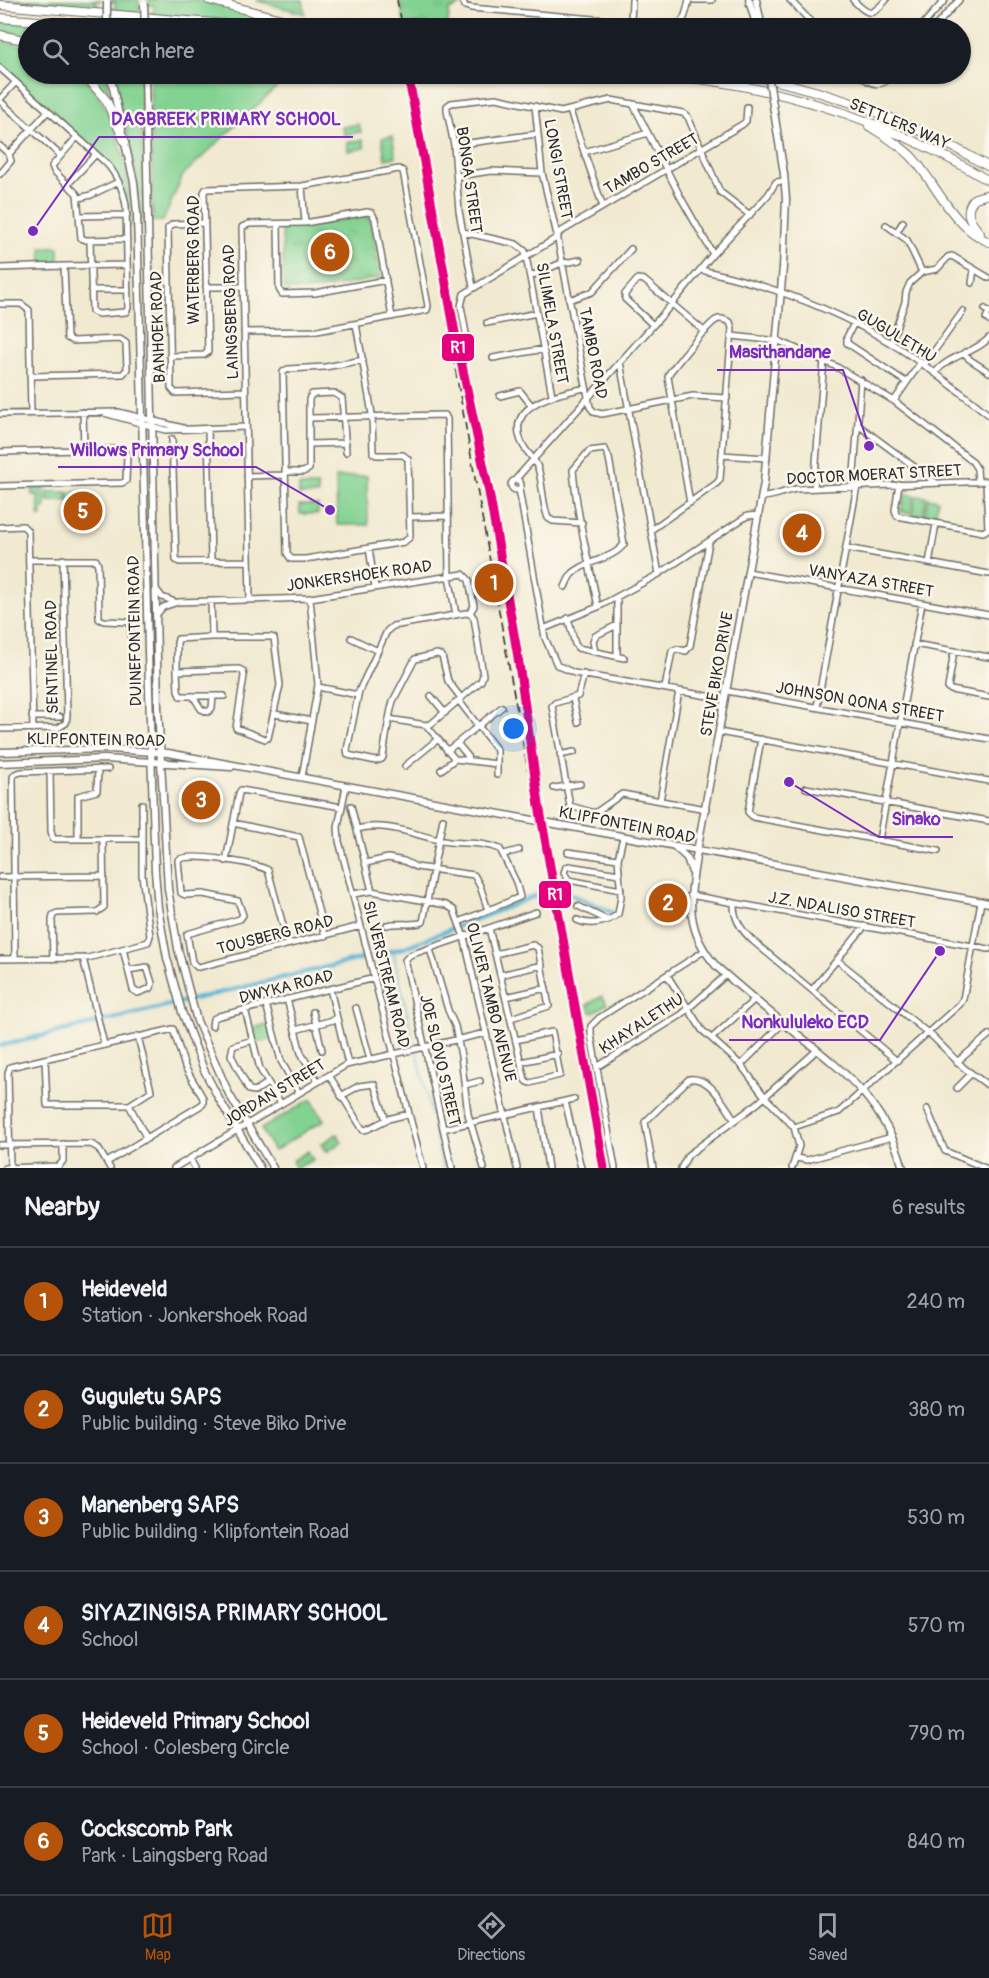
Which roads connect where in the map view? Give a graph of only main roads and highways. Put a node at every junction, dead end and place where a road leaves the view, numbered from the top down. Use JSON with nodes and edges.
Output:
{"nodes":[{"id":1,"x":209,"y":0,"type":"edge"},
{"id":2,"x":749,"y":0,"type":"edge"},
{"id":3,"x":756,"y":0,"type":"edge"},
{"id":4,"x":107,"y":1,"type":"edge"},
{"id":5,"x":144,"y":2,"type":"edge"},
{"id":6,"x":0,"y":5,"type":"edge"},
{"id":7,"x":0,"y":18,"type":"edge"},
{"id":8,"x":107,"y":18,"type":"edge"},
{"id":9,"x":145,"y":18,"type":"edge"},
{"id":10,"x":154,"y":18,"type":"edge"},
{"id":11,"x":277,"y":18,"type":"edge"},
{"id":12,"x":755,"y":18,"type":"edge"},
{"id":13,"x":758,"y":18,"type":"edge"},
{"id":14,"x":18,"y":19,"type":"edge"},
{"id":15,"x":0,"y":35,"type":"edge"},
{"id":16,"x":18,"y":39,"type":"edge"},
{"id":17,"x":92,"y":84,"type":"edge"},
{"id":18,"x":112,"y":84,"type":"edge"},
{"id":19,"x":145,"y":84,"type":"edge"},
{"id":20,"x":733,"y":84,"type":"edge"},
{"id":21,"x":770,"y":84,"type":"edge"},
{"id":22,"x":787,"y":84,"type":"edge"},
{"id":23,"x":781,"y":94,"type":"junction"},
{"id":24,"x":125,"y":142,"type":"junction"},
{"id":25,"x":988,"y":167,"type":"edge"},
{"id":26,"x":989,"y":181,"type":"edge"},
{"id":27,"x":989,"y":194,"type":"edge"},
{"id":28,"x":989,"y":241,"type":"edge"},
{"id":29,"x":0,"y":752,"type":"edge"},
{"id":30,"x":152,"y":752,"type":"junction"},
{"id":31,"x":161,"y":753,"type":"junction"},
{"id":32,"x":152,"y":762,"type":"junction"},
{"id":33,"x":161,"y":762,"type":"junction"},
{"id":34,"x":0,"y":763,"type":"edge"},
{"id":35,"x":261,"y":770,"type":"junction"},
{"id":36,"x":674,"y":847,"type":"junction"},
{"id":37,"x":697,"y":851,"type":"junction"},
{"id":38,"x":693,"y":876,"type":"junction"},
{"id":39,"x":989,"y":903,"type":"edge"},
{"id":40,"x":261,"y":1168,"type":"edge"},
{"id":41,"x":273,"y":1168,"type":"edge"},
{"id":42,"x":903,"y":1168,"type":"edge"}],
"edges":[{"from":1,"to":11,"type":"highway"},
{"from":2,"to":12,"type":"main road"},
{"from":3,"to":13,"type":"main road"},
{"from":4,"to":8,"type":"main road","bridge":true},
{"from":5,"to":9,"type":"main road","bridge":true},
{"from":6,"to":10,"type":"highway"},
{"from":7,"to":14,"type":"highway"},
{"from":15,"to":16,"type":"highway"},
{"from":17,"to":24,"type":"highway"},
{"from":18,"to":24,"type":"main road","name":"DUINEFONTEIN ROAD"},
{"from":19,"to":31,"type":"main road","name":"DUINEFONTEIN ROAD"},
{"from":20,"to":23,"type":"highway","name":"SETTLERS WAY"},
{"from":21,"to":37,"type":"main road","name":"STEVE BIKO DRIVE","bridge":true},
{"from":22,"to":25,"type":"highway","name":"SETTLERS WAY"},
{"from":23,"to":26,"type":"highway","name":"SETTLERS WAY"},
{"from":23,"to":28,"type":"highway"},
{"from":24,"to":30,"type":"main road","name":"DUINEFONTEIN ROAD"},
{"from":27,"to":28,"type":"highway"},
{"from":29,"to":30,"type":"main road","name":"KLIPFONTEIN ROAD"},
{"from":30,"to":31,"type":"main road","name":"KLIPFONTEIN ROAD"},
{"from":30,"to":32,"type":"main road","name":"DUINEFONTEIN ROAD"},
{"from":31,"to":33,"type":"main road","name":"DUINEFONTEIN ROAD"},
{"from":31,"to":35,"type":"main road","name":"KLIPFONTEIN ROAD"},
{"from":32,"to":33,"type":"main road","name":"KLIPFONTEIN ROAD"},
{"from":32,"to":34,"type":"main road","name":"KLIPFONTEIN ROAD"},
{"from":32,"to":40,"type":"main road","name":"DUINEFONTEIN ROAD"},
{"from":33,"to":35,"type":"main road","name":"KLIPFONTEIN ROAD"},
{"from":33,"to":41,"type":"main road","name":"DUINEFONTEIN ROAD"},
{"from":35,"to":36,"type":"main road","name":"KLIPFONTEIN ROAD","bridge":true},
{"from":36,"to":37,"type":"main road","name":"KLIPFONTEIN ROAD"},
{"from":36,"to":38,"type":"main road"},
{"from":37,"to":38,"type":"main road","name":"STEVE BIKO DRIVE"},
{"from":37,"to":39,"type":"main road","name":"KLIPFONTEIN ROAD"},
{"from":38,"to":42,"type":"main road","name":"STEVE BIKO DRIVE"}]}
